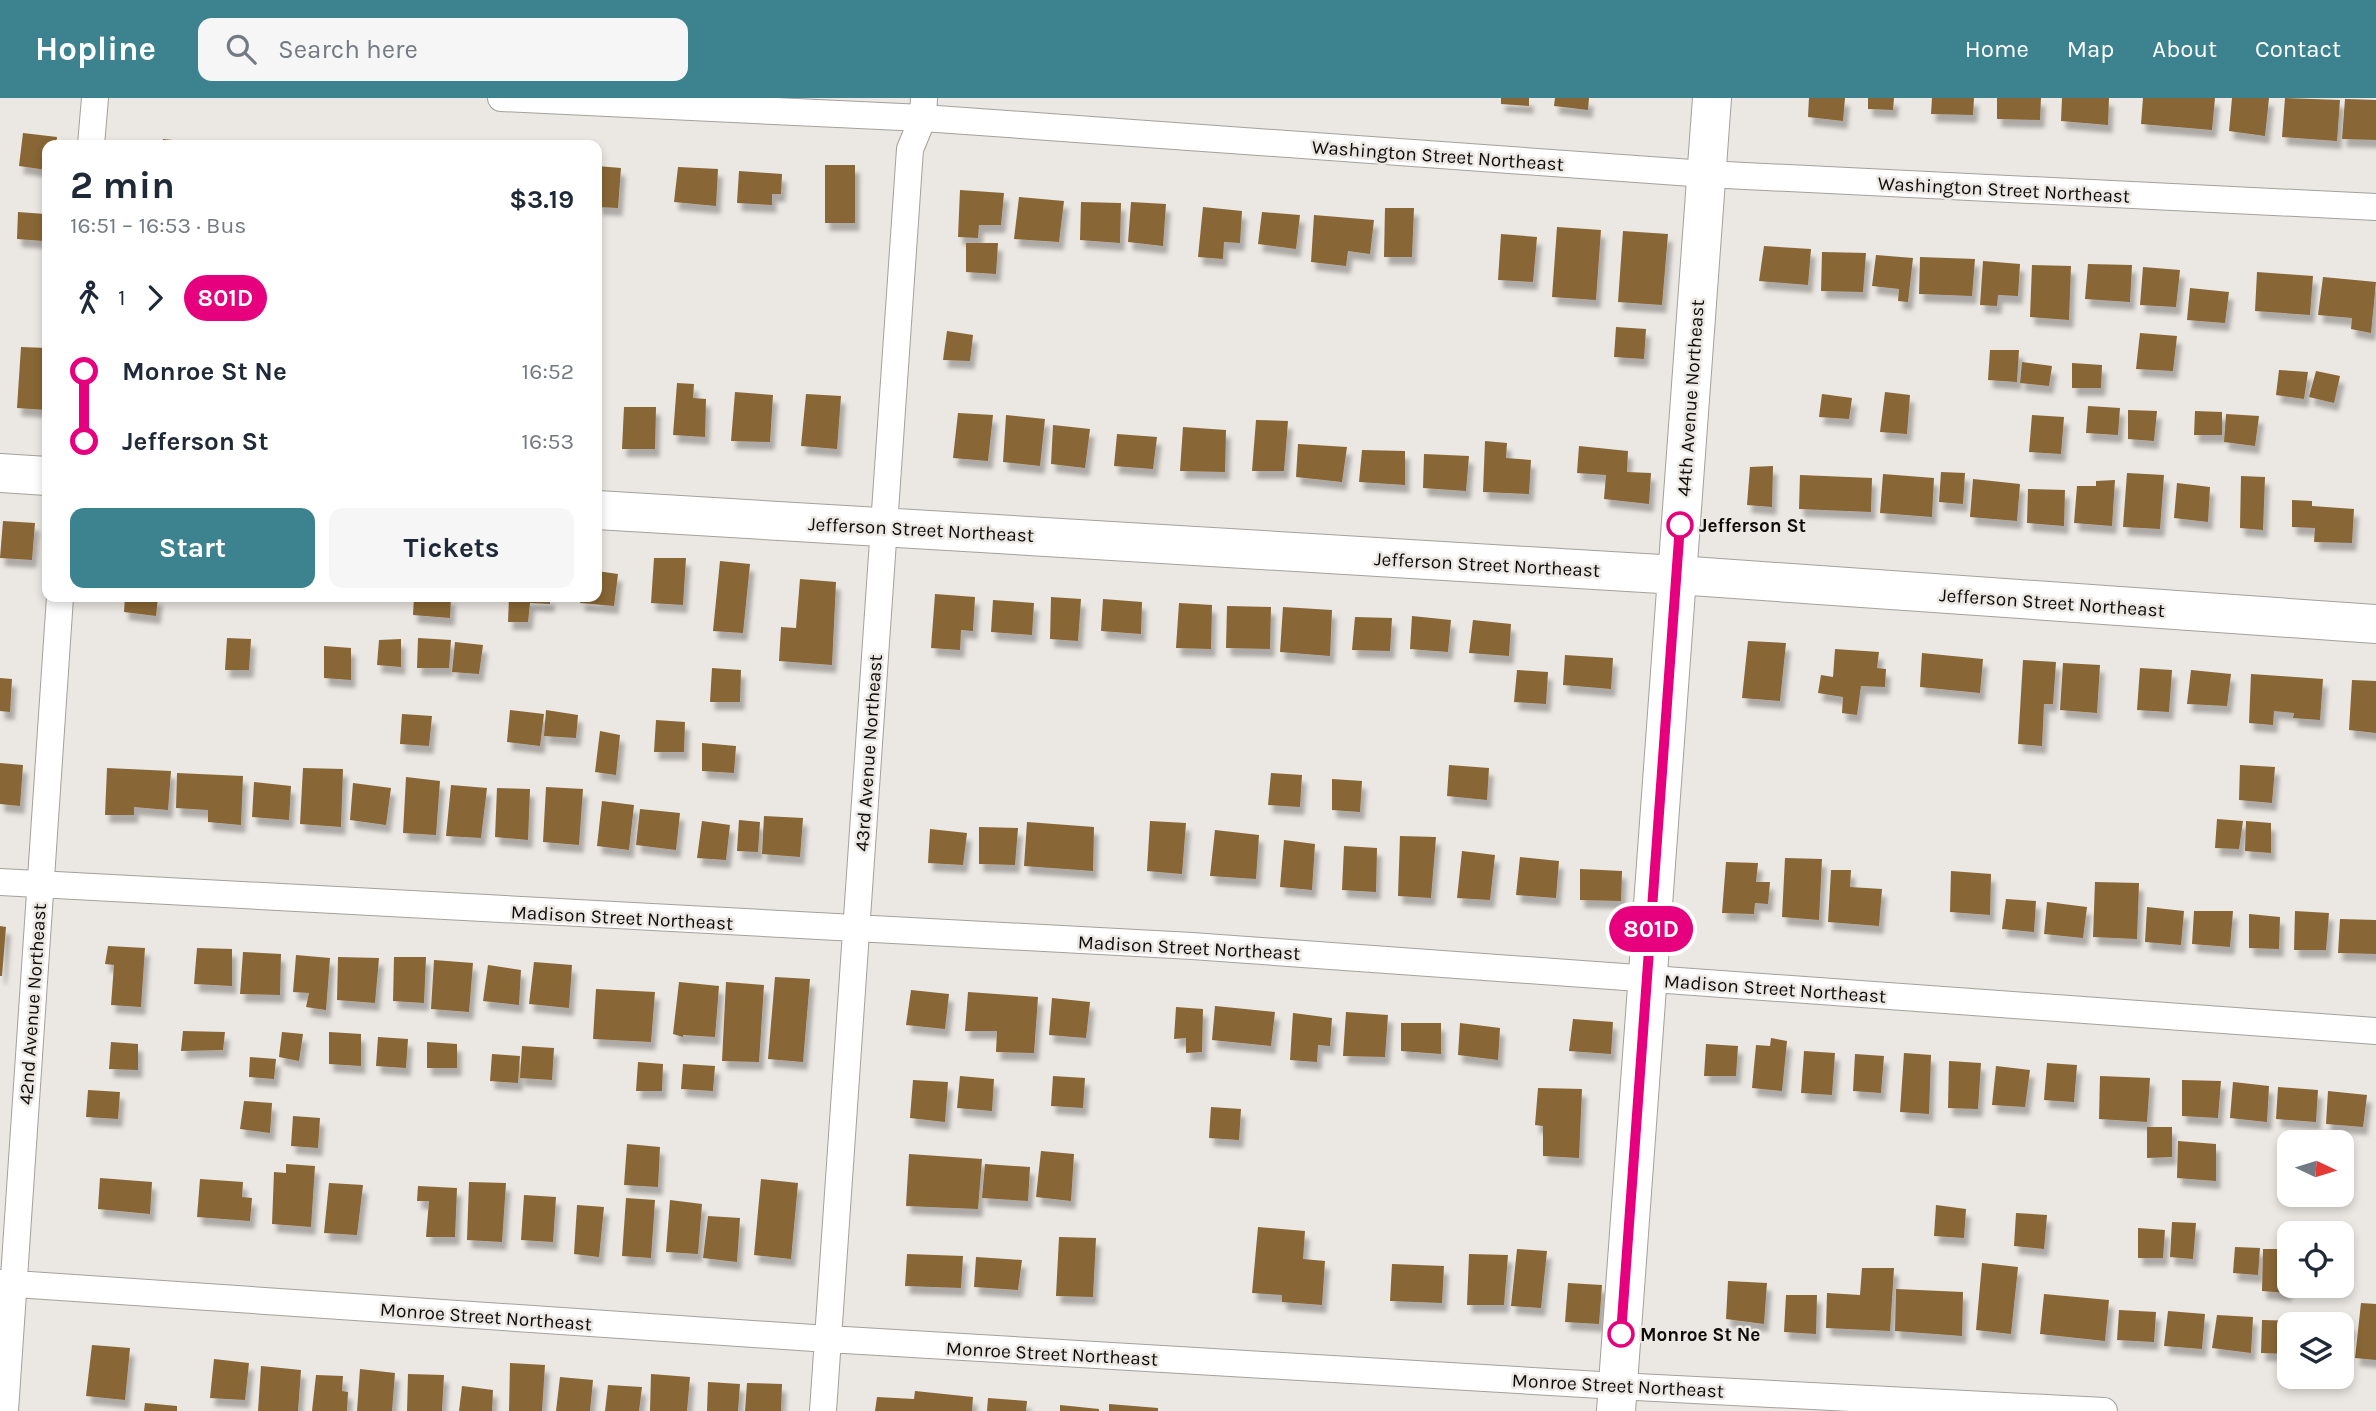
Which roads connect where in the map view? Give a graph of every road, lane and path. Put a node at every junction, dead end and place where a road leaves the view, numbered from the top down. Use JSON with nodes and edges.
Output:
{"nodes":[{"id":1,"x":94,"y":98,"type":"edge"},
{"id":2,"x":501,"y":98,"type":"edge"},
{"id":3,"x":1712,"y":98,"type":"edge"},
{"id":4,"x":923,"y":108,"type":"edge"},
{"id":5,"x":91,"y":140,"type":"edge"},
{"id":6,"x":1706,"y":174,"type":"junction"},
{"id":7,"x":2376,"y":207,"type":"edge"},
{"id":8,"x":0,"y":473,"type":"edge"},
{"id":9,"x":42,"y":476,"type":"edge"},
{"id":10,"x":602,"y":510,"type":"edge"},
{"id":11,"x":884,"y":527,"type":"junction"},
{"id":12,"x":1677,"y":575,"type":"junction"},
{"id":13,"x":60,"y":602,"type":"edge"},
{"id":14,"x":2376,"y":624,"type":"edge"},
{"id":15,"x":0,"y":882,"type":"edge"},
{"id":16,"x":40,"y":885,"type":"junction"},
{"id":17,"x":856,"y":930,"type":"junction"},
{"id":18,"x":1647,"y":979,"type":"junction"},
{"id":19,"x":2376,"y":1031,"type":"edge"},
{"id":20,"x":7,"y":1283,"type":"edge"},
{"id":21,"x":828,"y":1339,"type":"junction"},
{"id":22,"x":1616,"y":1398,"type":"edge"},
{"id":23,"x":5,"y":1411,"type":"edge"},
{"id":24,"x":823,"y":1411,"type":"edge"},
{"id":25,"x":2104,"y":1411,"type":"edge"}],
"edges":[{"from":1,"to":5,"type":"street"},
{"from":2,"to":4,"type":"street","name":"Washington Street Northeast"},
{"from":3,"to":6,"type":"street","name":"44th Avenue Northeast"},
{"from":4,"to":6,"type":"street","name":"Washington Street Northeast"},
{"from":4,"to":11,"type":"street","name":"43rd Avenue Northeast"},
{"from":6,"to":7,"type":"street","name":"Washington Street Northeast"},
{"from":6,"to":12,"type":"street","name":"44th Avenue Northeast"},
{"from":8,"to":9,"type":"street"},
{"from":10,"to":11,"type":"street","name":"Jefferson Street Northeast"},
{"from":11,"to":12,"type":"street","name":"Jefferson Street Northeast"},
{"from":11,"to":17,"type":"street","name":"43rd Avenue Northeast"},
{"from":12,"to":14,"type":"street","name":"Jefferson Street Northeast"},
{"from":12,"to":18,"type":"street","name":"44th Avenue Northeast"},
{"from":13,"to":16,"type":"street","name":"42nd Avenue Northeast"},
{"from":15,"to":16,"type":"street","name":"Madison Street Northeast"},
{"from":16,"to":17,"type":"street","name":"Madison Street Northeast"},
{"from":16,"to":20,"type":"street","name":"42nd Avenue Northeast"},
{"from":17,"to":18,"type":"street","name":"Madison Street Northeast"},
{"from":17,"to":21,"type":"street","name":"43rd Avenue Northeast"},
{"from":18,"to":19,"type":"street","name":"Madison Street Northeast"},
{"from":18,"to":22,"type":"street","name":"44th Avenue Northeast"},
{"from":20,"to":21,"type":"street","name":"Monroe Street Northeast"},
{"from":20,"to":23,"type":"street","name":"42nd Avenue Northeast"},
{"from":21,"to":22,"type":"street","name":"Monroe Street Northeast"},
{"from":21,"to":24,"type":"street","name":"43rd Avenue Northeast"},
{"from":22,"to":25,"type":"street","name":"Monroe Street Northeast"}]}
